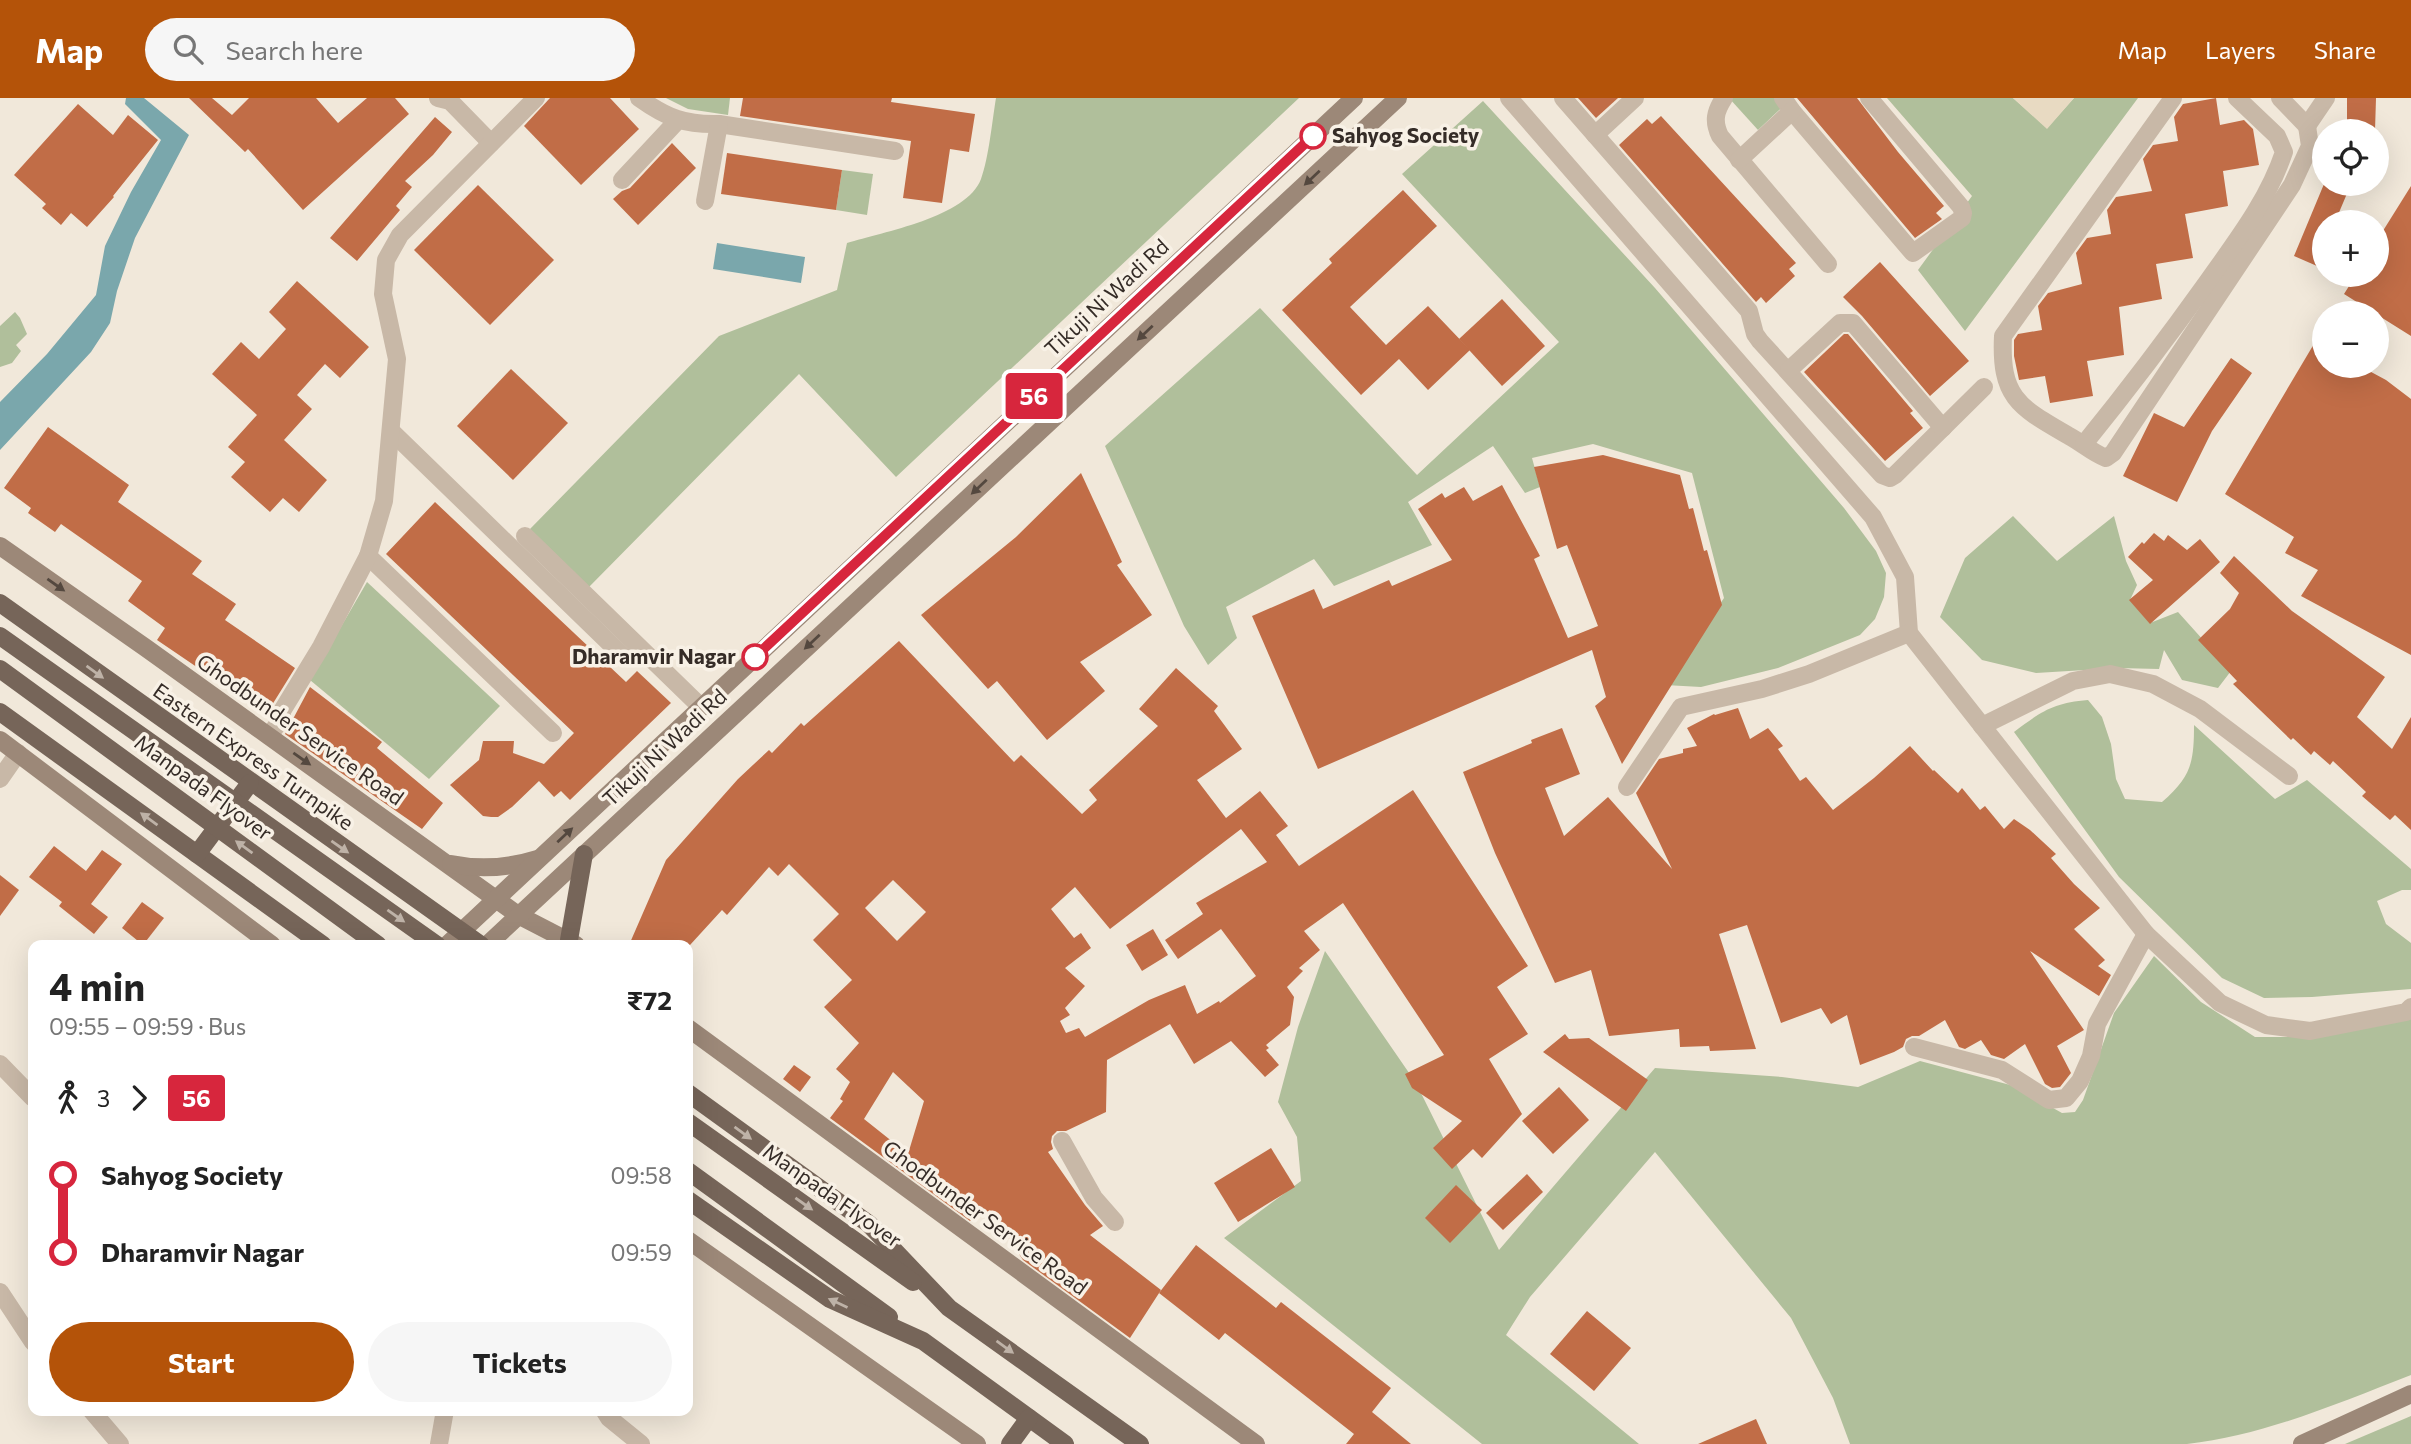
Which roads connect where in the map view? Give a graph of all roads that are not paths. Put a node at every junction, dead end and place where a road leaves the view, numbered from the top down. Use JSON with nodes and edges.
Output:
{"nodes":[{"id":1,"x":438,"y":98,"type":"edge"},
{"id":2,"x":536,"y":98,"type":"edge"},
{"id":3,"x":639,"y":98,"type":"edge"},
{"id":4,"x":1353,"y":98,"type":"edge"},
{"id":5,"x":1398,"y":98,"type":"edge"},
{"id":6,"x":1509,"y":98,"type":"edge"},
{"id":7,"x":1563,"y":98,"type":"edge"},
{"id":8,"x":1635,"y":98,"type":"edge"},
{"id":9,"x":1724,"y":98,"type":"edge"},
{"id":10,"x":1869,"y":98,"type":"edge"},
{"id":11,"x":2173,"y":98,"type":"edge"},
{"id":12,"x":2237,"y":98,"type":"edge"},
{"id":13,"x":2280,"y":98,"type":"edge"},
{"id":14,"x":2326,"y":98,"type":"edge"},
{"id":15,"x":1787,"y":105,"type":"edge"},
{"id":16,"x":678,"y":120,"type":"junction"},
{"id":17,"x":719,"y":124,"type":"junction"},
{"id":18,"x":2307,"y":126,"type":"junction"},
{"id":19,"x":1595,"y":135,"type":"junction"},
{"id":20,"x":491,"y":143,"type":"junction"},
{"id":21,"x":895,"y":151,"type":"dead end"},
{"id":22,"x":1739,"y":160,"type":"junction"},
{"id":23,"x":622,"y":180,"type":"dead end"},
{"id":24,"x":705,"y":201,"type":"dead end"},
{"id":25,"x":1828,"y":264,"type":"dead end"},
{"id":26,"x":1788,"y":370,"type":"junction"},
{"id":27,"x":1984,"y":387,"type":"dead end"},
{"id":28,"x":1942,"y":428,"type":"junction"},
{"id":29,"x":392,"y":432,"type":"junction"},
{"id":30,"x":2084,"y":444,"type":"junction"},
{"id":31,"x":525,"y":536,"type":"dead end"},
{"id":32,"x":0,"y":547,"type":"edge"},
{"id":33,"x":368,"y":556,"type":"junction"},
{"id":34,"x":0,"y":603,"type":"edge"},
{"id":35,"x":1909,"y":633,"type":"junction"},
{"id":36,"x":0,"y":636,"type":"edge"},
{"id":37,"x":624,"y":657,"type":"dead end"},
{"id":38,"x":0,"y":668,"type":"edge"},
{"id":39,"x":701,"y":707,"type":"junction"},
{"id":40,"x":0,"y":712,"type":"edge"},
{"id":41,"x":1982,"y":726,"type":"junction"},
{"id":42,"x":553,"y":733,"type":"dead end"},
{"id":43,"x":266,"y":734,"type":"junction"},
{"id":44,"x":0,"y":740,"type":"edge"},
{"id":45,"x":18,"y":753,"type":"junction"},
{"id":46,"x":2289,"y":776,"type":"dead end"},
{"id":47,"x":0,"y":779,"type":"edge"},
{"id":48,"x":250,"y":783,"type":"junction"},
{"id":49,"x":1627,"y":787,"type":"dead end"},
{"id":50,"x":197,"y":854,"type":"junction"},
{"id":51,"x":584,"y":854,"type":"junction"},
{"id":52,"x":540,"y":858,"type":"junction"},
{"id":53,"x":447,"y":863,"type":"junction"},
{"id":54,"x":495,"y":899,"type":"junction"},
{"id":55,"x":518,"y":915,"type":"junction"},
{"id":56,"x":461,"y":932,"type":"junction"},
{"id":57,"x":2146,"y":934,"type":"junction"},
{"id":58,"x":265,"y":940,"type":"edge"},
{"id":59,"x":316,"y":940,"type":"edge"},
{"id":60,"x":371,"y":940,"type":"edge"},
{"id":61,"x":430,"y":940,"type":"edge"},
{"id":62,"x":452,"y":940,"type":"edge"},
{"id":63,"x":473,"y":940,"type":"edge"},
{"id":64,"x":492,"y":940,"type":"edge"},
{"id":65,"x":565,"y":940,"type":"edge"},
{"id":66,"x":571,"y":940,"type":"edge"},
{"id":67,"x":2411,"y":1007,"type":"edge"},
{"id":68,"x":693,"y":1032,"type":"edge"},
{"id":69,"x":1914,"y":1047,"type":"dead end"},
{"id":70,"x":0,"y":1064,"type":"edge"},
{"id":71,"x":28,"y":1093,"type":"edge"},
{"id":72,"x":693,"y":1097,"type":"edge"},
{"id":73,"x":693,"y":1126,"type":"edge"},
{"id":74,"x":1062,"y":1141,"type":"dead end"},
{"id":75,"x":693,"y":1175,"type":"edge"},
{"id":76,"x":693,"y":1203,"type":"edge"},
{"id":77,"x":1115,"y":1222,"type":"dead end"},
{"id":78,"x":693,"y":1244,"type":"edge"},
{"id":79,"x":0,"y":1292,"type":"edge"},
{"id":80,"x":949,"y":1308,"type":"junction"},
{"id":81,"x":28,"y":1334,"type":"edge"},
{"id":82,"x":923,"y":1341,"type":"junction"},
{"id":83,"x":2411,"y":1394,"type":"edge"},
{"id":84,"x":96,"y":1416,"type":"edge"},
{"id":85,"x":444,"y":1416,"type":"edge"},
{"id":86,"x":608,"y":1416,"type":"edge"},
{"id":87,"x":1028,"y":1418,"type":"junction"},
{"id":88,"x":120,"y":1444,"type":"edge"},
{"id":89,"x":439,"y":1444,"type":"edge"},
{"id":90,"x":641,"y":1444,"type":"edge"},
{"id":91,"x":976,"y":1444,"type":"edge"},
{"id":92,"x":1010,"y":1444,"type":"edge"},
{"id":93,"x":1065,"y":1444,"type":"edge"},
{"id":94,"x":1140,"y":1444,"type":"edge"},
{"id":95,"x":1256,"y":1444,"type":"edge"},
{"id":96,"x":2302,"y":1444,"type":"edge"}],
"edges":[{"from":1,"to":20,"type":"street"},
{"from":2,"to":20,"type":"street"},
{"from":3,"to":16,"type":"street"},
{"from":4,"to":39,"type":"main road","name":"Tikuji Ni Wadi Rd"},
{"from":5,"to":51,"type":"main road","name":"Tikuji Ni Wadi Rd","one_way":true},
{"from":6,"to":35,"type":"street"},
{"from":7,"to":19,"type":"street"},
{"from":8,"to":19,"type":"street"},
{"from":9,"to":22,"type":"street"},
{"from":10,"to":15,"type":"street"},
{"from":11,"to":30,"type":"street"},
{"from":12,"to":30,"type":"street"},
{"from":13,"to":18,"type":"street"},
{"from":14,"to":18,"type":"street"},
{"from":15,"to":22,"type":"street"},
{"from":16,"to":17,"type":"street"},
{"from":16,"to":23,"type":"street"},
{"from":17,"to":21,"type":"street"},
{"from":17,"to":24,"type":"street"},
{"from":18,"to":30,"type":"street"},
{"from":19,"to":26,"type":"street"},
{"from":20,"to":29,"type":"street"},
{"from":22,"to":25,"type":"street"},
{"from":26,"to":28,"type":"street"},
{"from":26,"to":28,"type":"street"},
{"from":27,"to":28,"type":"street"},
{"from":29,"to":33,"type":"street"},
{"from":29,"to":37,"type":"street"},
{"from":31,"to":39,"type":"street"},
{"from":32,"to":43,"type":"main road","name":"Ghodbunder Service Road","one_way":true},
{"from":33,"to":42,"type":"street"},
{"from":33,"to":43,"type":"street"},
{"from":34,"to":48,"type":"main road","name":"Eastern Express Turnpike","one_way":true},
{"from":35,"to":41,"type":"street"},
{"from":35,"to":49,"type":"street"},
{"from":36,"to":61,"type":"main road","name":"Manpada Flyover","one_way":true,"bridge":true},
{"from":60,"to":38,"type":"main road","name":"Manpada Flyover","one_way":true,"bridge":true},
{"from":52,"to":39,"type":"main road","name":"Tikuji Ni Wadi Rd","one_way":true},
{"from":50,"to":40,"type":"main road","one_way":true},
{"from":41,"to":46,"type":"street"},
{"from":41,"to":57,"type":"street"},
{"from":43,"to":53,"type":"main road","name":"Ghodbunder Service Road","one_way":true},
{"from":44,"to":45,"type":"main road"},
{"from":45,"to":47,"type":"street"},
{"from":45,"to":58,"type":"main road"},
{"from":48,"to":50,"type":"main road"},
{"from":48,"to":56,"type":"main road","name":"Eastern Express Turnpike","one_way":true},
{"from":50,"to":59,"type":"main road"},
{"from":51,"to":55,"type":"main road","name":"Tikuji Ni Wadi Rd"},
{"from":51,"to":66,"type":"main road"},
{"from":52,"to":53,"type":"main road"},
{"from":52,"to":54,"type":"main road","name":"Tikuji Ni Wadi Rd"},
{"from":53,"to":54,"type":"main road","name":"Ghodbunder Service Road"},
{"from":54,"to":55,"type":"main road","name":"Ghodbunder Service Road"},
{"from":54,"to":56,"type":"main road","name":"Tikuji Ni Wadi Rd"},
{"from":55,"to":64,"type":"main road","name":"Tikuji Ni Wadi Rd"},
{"from":55,"to":65,"type":"main road","name":"Ghodbunder Service Road"},
{"from":56,"to":62,"type":"main road","name":"Tikuji Ni Wadi Rd"},
{"from":56,"to":63,"type":"main road","name":"Eastern Express Turnpike"},
{"from":57,"to":67,"type":"street"},
{"from":57,"to":69,"type":"street"},
{"from":68,"to":95,"type":"main road","name":"Ghodbunder Service Road"},
{"from":70,"to":71,"type":"street"},
{"from":72,"to":80,"type":"main road","one_way":true},
{"from":73,"to":80,"type":"main road","name":"Manpada Flyover","one_way":true},
{"from":74,"to":77,"type":"street"},
{"from":75,"to":82,"type":"main road"},
{"from":82,"to":76,"type":"main road","one_way":true},
{"from":78,"to":91,"type":"main road"},
{"from":79,"to":81,"type":"street"},
{"from":80,"to":94,"type":"main road","one_way":true},
{"from":82,"to":87,"type":"main road"},
{"from":83,"to":96,"type":"main road"},
{"from":84,"to":88,"type":"street"},
{"from":85,"to":89,"type":"street"},
{"from":86,"to":90,"type":"street"},
{"from":87,"to":92,"type":"main road"},
{"from":87,"to":93,"type":"main road"}]}
